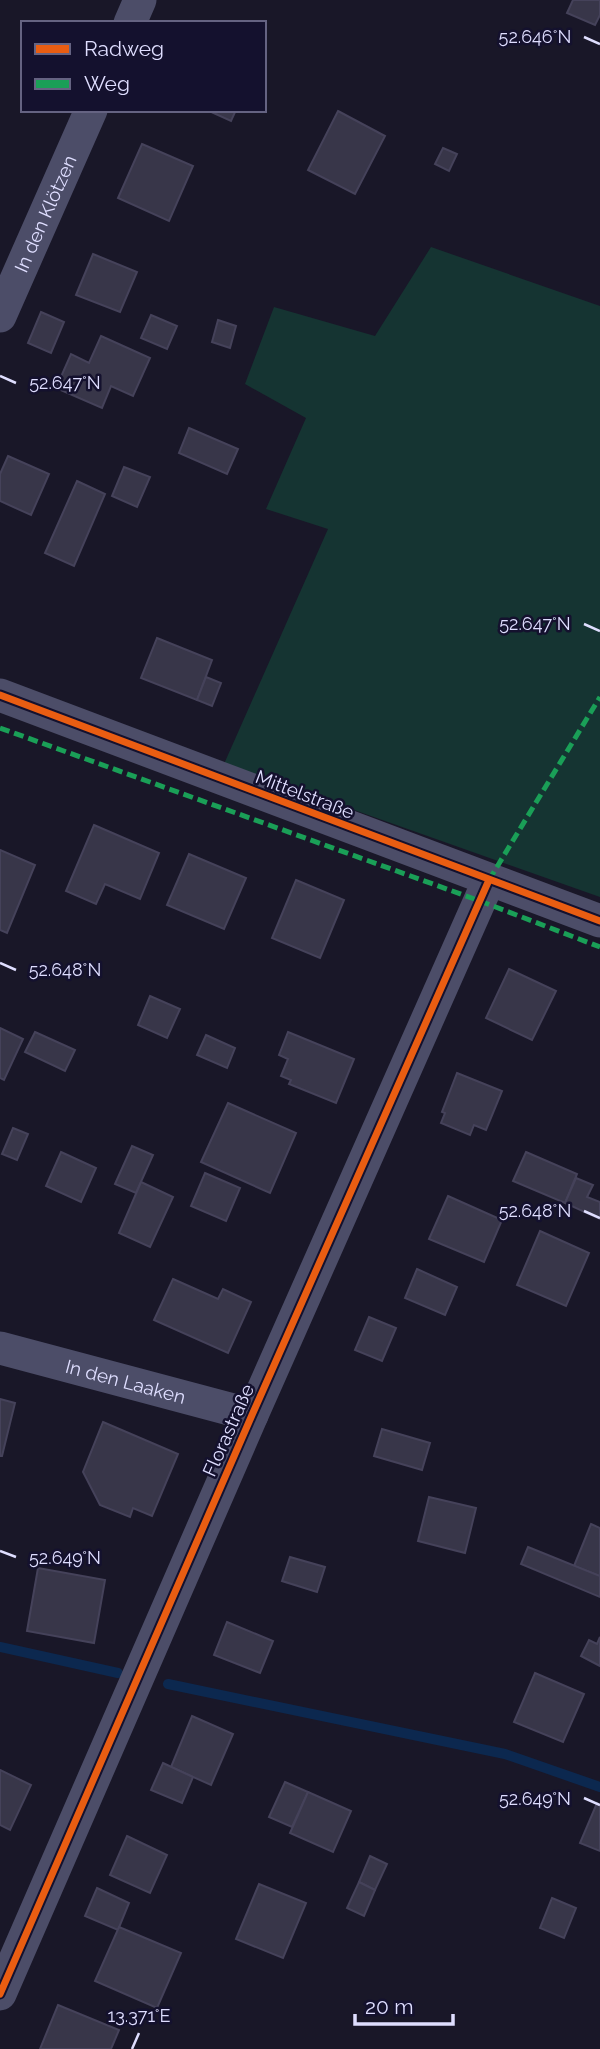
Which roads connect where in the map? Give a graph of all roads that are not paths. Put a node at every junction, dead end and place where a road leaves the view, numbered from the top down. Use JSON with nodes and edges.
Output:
{"nodes":[{"id":1,"x":140,"y":0,"type":"edge"},
{"id":2,"x":131,"y":21,"type":"edge"},
{"id":3,"x":90,"y":112,"type":"edge"},
{"id":4,"x":0,"y":316,"type":"edge"},
{"id":5,"x":0,"y":695,"type":"edge"},
{"id":6,"x":489,"y":880,"type":"junction"},
{"id":7,"x":600,"y":921,"type":"edge"},
{"id":8,"x":0,"y":1348,"type":"edge"},
{"id":9,"x":252,"y":1415,"type":"junction"},
{"id":10,"x":0,"y":1994,"type":"edge"}],
"edges":[{"from":1,"to":2,"type":"street"},
{"from":3,"to":4,"type":"street","name":"In den Klötzen"},
{"from":5,"to":6,"type":"street","name":"Mittelstraße"},
{"from":6,"to":7,"type":"street","name":"Mittelstraße"},
{"from":6,"to":9,"type":"street","name":"Florastraße"},
{"from":8,"to":9,"type":"street","name":"In den Laaken"},
{"from":9,"to":10,"type":"street","name":"Florastraße"}]}
